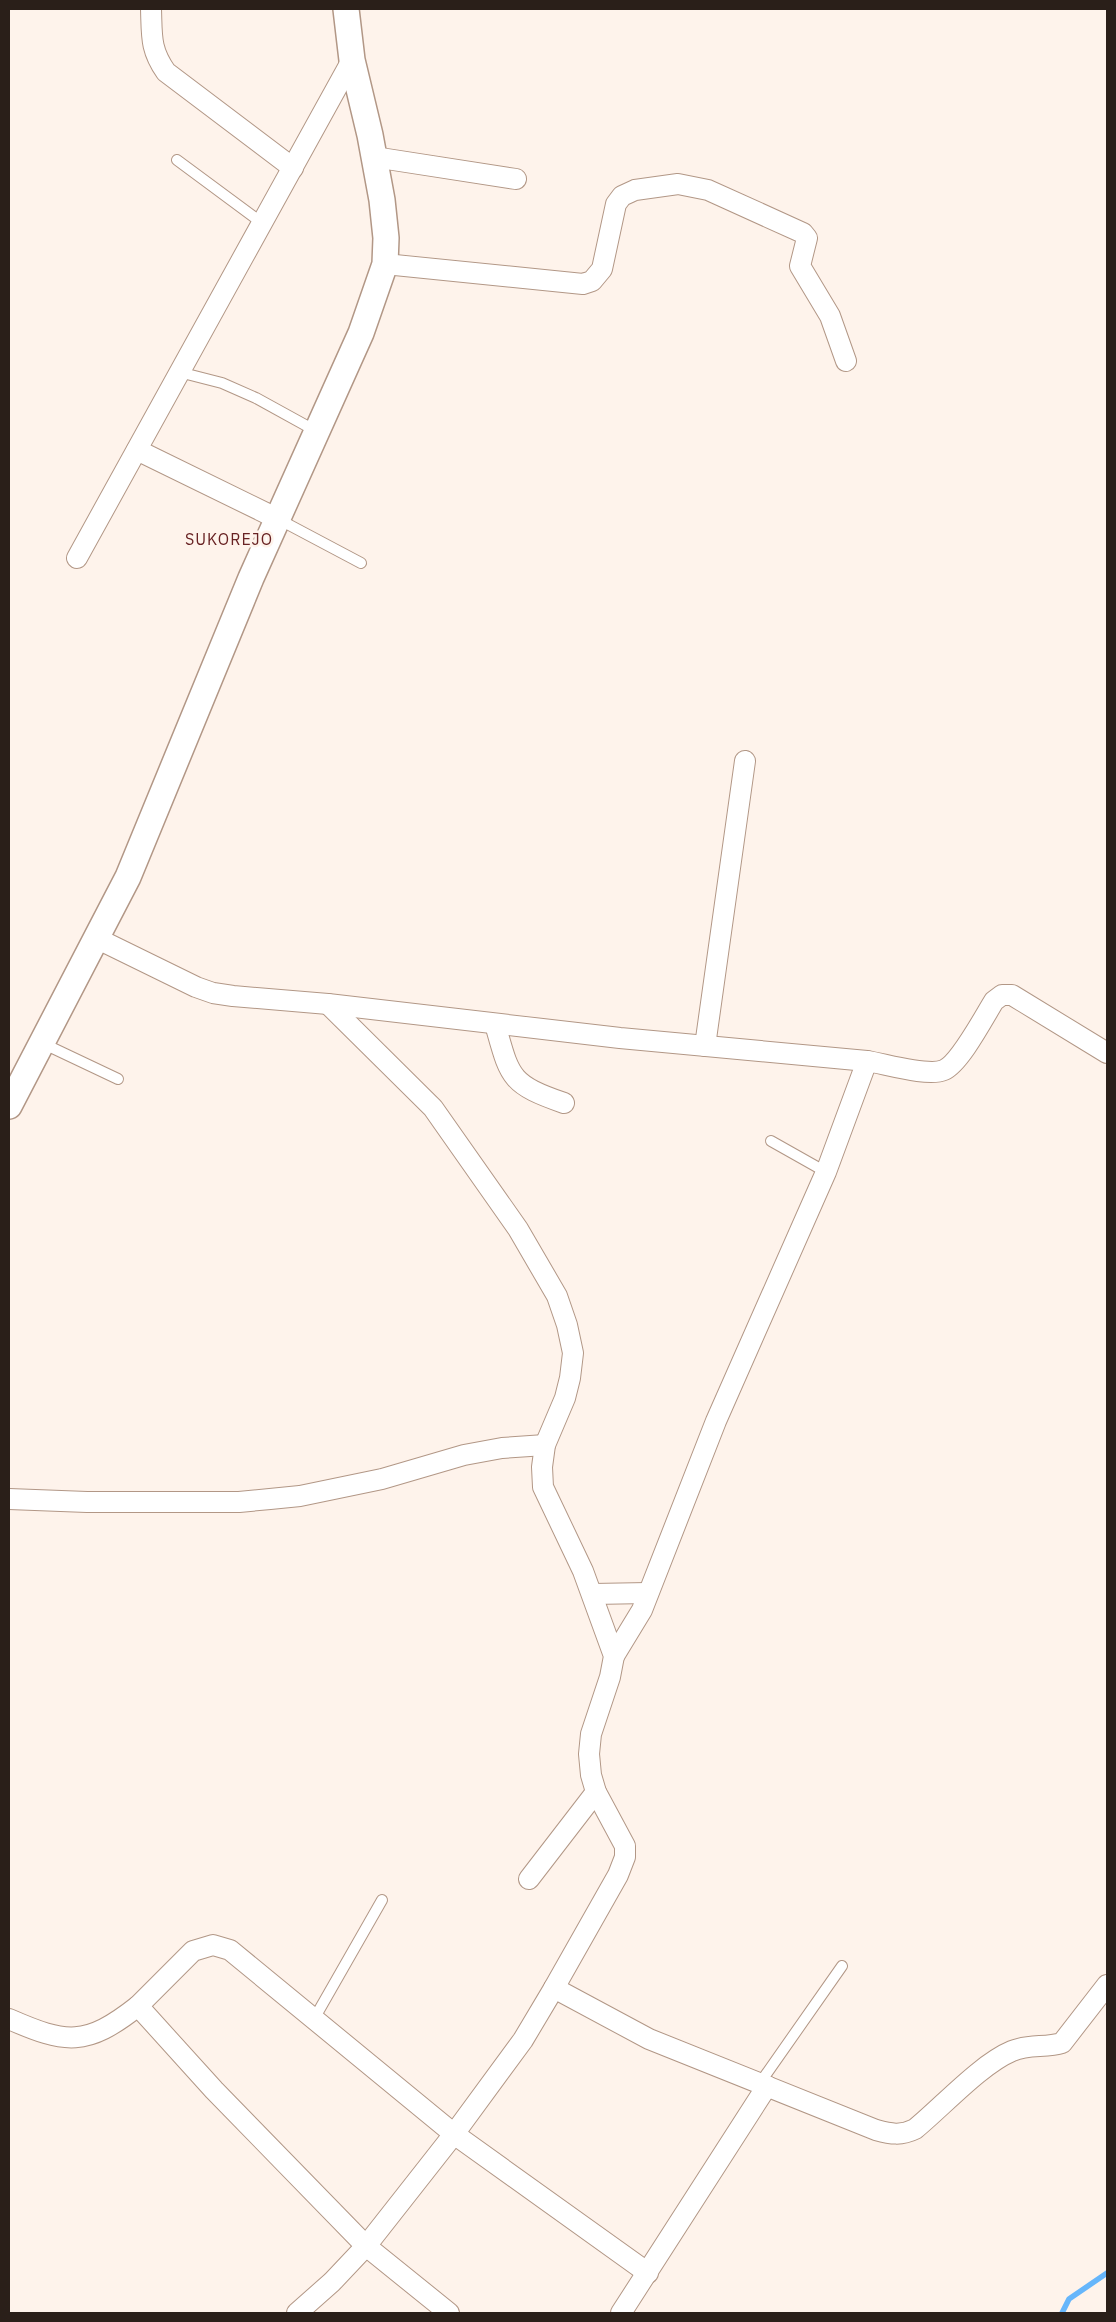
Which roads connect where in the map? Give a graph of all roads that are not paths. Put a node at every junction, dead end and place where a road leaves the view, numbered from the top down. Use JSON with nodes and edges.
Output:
{"nodes":[{"id":1,"x":151,"y":9,"type":"edge"},
{"id":2,"x":346,"y":9,"type":"edge"},
{"id":3,"x":352,"y":60,"type":"junction"},
{"id":4,"x":374,"y":157,"type":"junction"},
{"id":5,"x":177,"y":160,"type":"dead end"},
{"id":6,"x":293,"y":168,"type":"junction"},
{"id":7,"x":516,"y":179,"type":"dead end"},
{"id":8,"x":262,"y":223,"type":"junction"},
{"id":9,"x":385,"y":264,"type":"junction"},
{"id":10,"x":846,"y":361,"type":"dead end"},
{"id":11,"x":179,"y":372,"type":"junction"},
{"id":12,"x":317,"y":432,"type":"junction"},
{"id":13,"x":137,"y":450,"type":"junction"},
{"id":14,"x":278,"y":519,"type":"junction"},
{"id":15,"x":78,"y":558,"type":"dead end"},
{"id":16,"x":361,"y":563,"type":"dead end"},
{"id":17,"x":745,"y":761,"type":"dead end"},
{"id":18,"x":98,"y":939,"type":"junction"},
{"id":19,"x":328,"y":1004,"type":"junction"},
{"id":20,"x":495,"y":1024,"type":"junction"},
{"id":21,"x":42,"y":1042,"type":"junction"},
{"id":22,"x":706,"y":1046,"type":"junction"},
{"id":23,"x":1107,"y":1053,"type":"edge"},
{"id":24,"x":868,"y":1061,"type":"junction"},
{"id":25,"x":118,"y":1079,"type":"dead end"},
{"id":26,"x":11,"y":1094,"type":"edge"},
{"id":27,"x":564,"y":1103,"type":"dead end"},
{"id":28,"x":771,"y":1141,"type":"dead end"},
{"id":29,"x":826,"y":1172,"type":"junction"},
{"id":30,"x":545,"y":1445,"type":"junction"},
{"id":31,"x":9,"y":1499,"type":"edge"},
{"id":32,"x":648,"y":1593,"type":"junction"},
{"id":33,"x":593,"y":1594,"type":"junction"},
{"id":34,"x":614,"y":1656,"type":"junction"},
{"id":35,"x":596,"y":1792,"type":"junction"},
{"id":36,"x":529,"y":1879,"type":"dead end"},
{"id":37,"x":382,"y":1900,"type":"dead end"},
{"id":38,"x":842,"y":1966,"type":"dead end"},
{"id":39,"x":1107,"y":1985,"type":"edge"},
{"id":40,"x":554,"y":1988,"type":"junction"},
{"id":41,"x":138,"y":2006,"type":"junction"},
{"id":42,"x":9,"y":2019,"type":"edge"},
{"id":43,"x":314,"y":2019,"type":"junction"},
{"id":44,"x":763,"y":2085,"type":"junction"},
{"id":45,"x":454,"y":2134,"type":"junction"},
{"id":46,"x":366,"y":2246,"type":"junction"},
{"id":47,"x":648,"y":2273,"type":"junction"},
{"id":48,"x":297,"y":2313,"type":"edge"},
{"id":49,"x":449,"y":2313,"type":"edge"},
{"id":50,"x":622,"y":2313,"type":"edge"}],
"edges":[{"from":1,"to":6,"type":"street"},
{"from":2,"to":3,"type":"street"},
{"from":3,"to":4,"type":"street"},
{"from":3,"to":6,"type":"street"},
{"from":4,"to":7,"type":"street"},
{"from":4,"to":9,"type":"street"},
{"from":5,"to":8,"type":"lane"},
{"from":6,"to":8,"type":"street"},
{"from":8,"to":11,"type":"street"},
{"from":9,"to":10,"type":"street"},
{"from":9,"to":12,"type":"street"},
{"from":11,"to":12,"type":"lane"},
{"from":11,"to":13,"type":"street"},
{"from":12,"to":14,"type":"street"},
{"from":13,"to":14,"type":"street"},
{"from":13,"to":15,"type":"street"},
{"from":14,"to":16,"type":"lane"},
{"from":14,"to":18,"type":"street"},
{"from":17,"to":22,"type":"street"},
{"from":18,"to":19,"type":"street"},
{"from":18,"to":21,"type":"street"},
{"from":19,"to":20,"type":"street"},
{"from":19,"to":30,"type":"street"},
{"from":20,"to":22,"type":"street"},
{"from":20,"to":27,"type":"street"},
{"from":21,"to":25,"type":"lane"},
{"from":21,"to":26,"type":"street"},
{"from":22,"to":24,"type":"street"},
{"from":23,"to":24,"type":"street"},
{"from":24,"to":29,"type":"street"},
{"from":28,"to":29,"type":"lane"},
{"from":29,"to":32,"type":"street"},
{"from":30,"to":31,"type":"street"},
{"from":30,"to":33,"type":"street"},
{"from":32,"to":33,"type":"street"},
{"from":32,"to":34,"type":"street"},
{"from":33,"to":34,"type":"street"},
{"from":34,"to":35,"type":"street"},
{"from":35,"to":36,"type":"street"},
{"from":35,"to":40,"type":"street"},
{"from":37,"to":43,"type":"lane"},
{"from":38,"to":44,"type":"lane"},
{"from":39,"to":44,"type":"street"},
{"from":40,"to":44,"type":"street"},
{"from":40,"to":45,"type":"street"},
{"from":41,"to":42,"type":"street"},
{"from":41,"to":43,"type":"street"},
{"from":41,"to":46,"type":"street"},
{"from":43,"to":45,"type":"street"},
{"from":44,"to":47,"type":"street"},
{"from":45,"to":46,"type":"street"},
{"from":45,"to":47,"type":"street"},
{"from":46,"to":48,"type":"street"},
{"from":46,"to":49,"type":"street"},
{"from":47,"to":50,"type":"street"}]}
